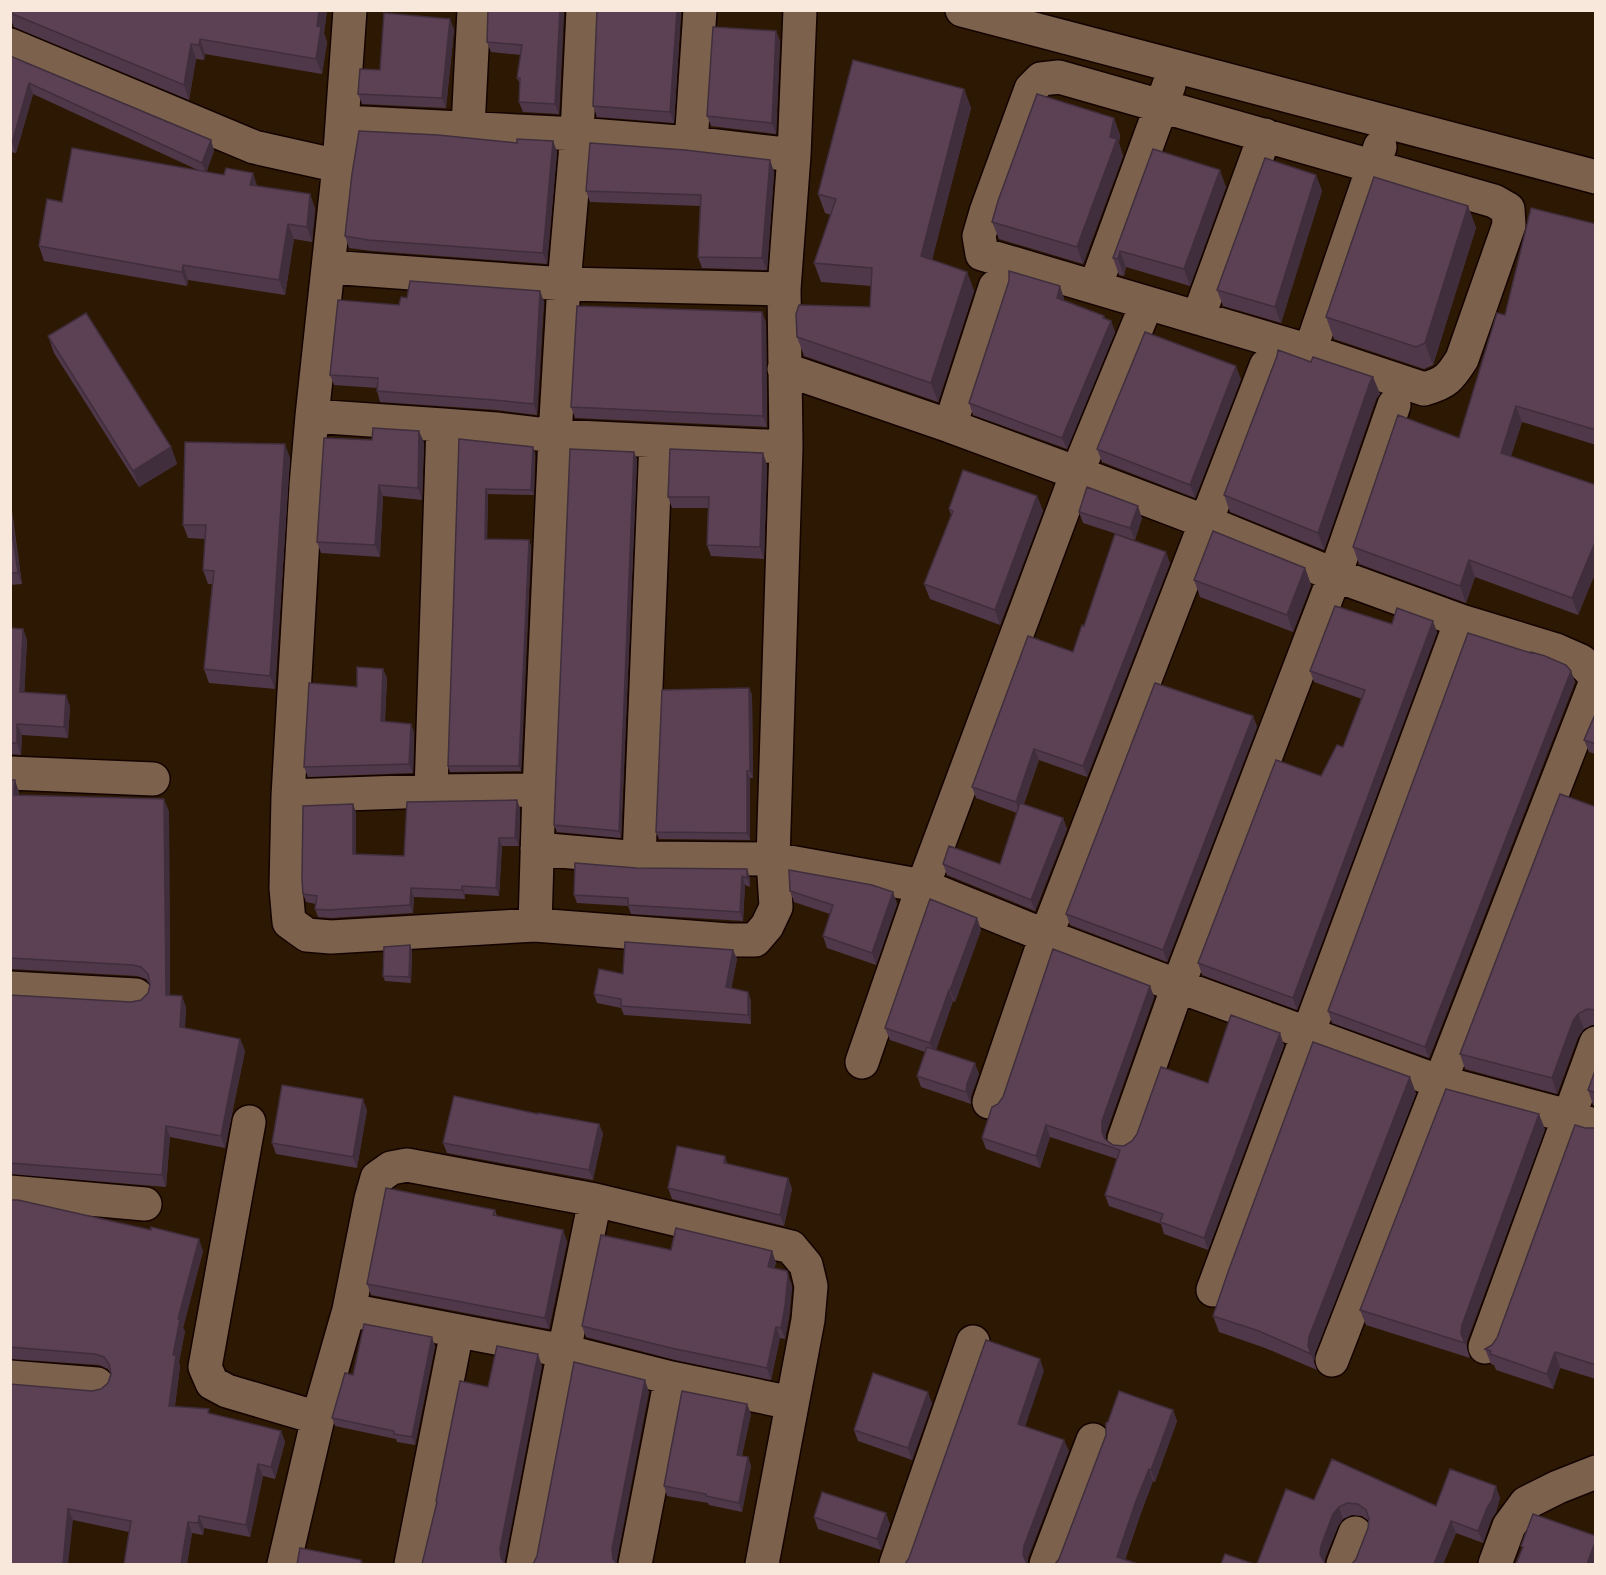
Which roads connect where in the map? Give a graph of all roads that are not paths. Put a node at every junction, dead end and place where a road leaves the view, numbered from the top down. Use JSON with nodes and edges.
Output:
{"nodes":[{"id":1,"x":350,"y":10,"type":"edge"},
{"id":2,"x":474,"y":10,"type":"edge"},
{"id":3,"x":583,"y":10,"type":"edge"},
{"id":4,"x":700,"y":10,"type":"edge"},
{"id":5,"x":800,"y":10,"type":"edge"},
{"id":6,"x":963,"y":10,"type":"edge"},
{"id":7,"x":10,"y":45,"type":"edge"},
{"id":8,"x":1176,"y":67,"type":"junction"},
{"id":9,"x":1162,"y":106,"type":"junction"},
{"id":10,"x":343,"y":122,"type":"junction"},
{"id":11,"x":1389,"y":123,"type":"junction"},
{"id":12,"x":468,"y":127,"type":"junction"},
{"id":13,"x":577,"y":134,"type":"junction"},
{"id":14,"x":1265,"y":135,"type":"junction"},
{"id":15,"x":692,"y":143,"type":"junction"},
{"id":16,"x":794,"y":155,"type":"junction"},
{"id":17,"x":339,"y":166,"type":"junction"},
{"id":18,"x":1373,"y":166,"type":"junction"},
{"id":19,"x":1596,"y":177,"type":"edge"},
{"id":20,"x":329,"y":267,"type":"junction"},
{"id":21,"x":564,"y":284,"type":"junction"},
{"id":22,"x":995,"y":287,"type":"dead end"},
{"id":23,"x":1095,"y":287,"type":"junction"},
{"id":24,"x":784,"y":290,"type":"junction"},
{"id":25,"x":1147,"y":303,"type":"junction"},
{"id":26,"x":1198,"y":318,"type":"junction"},
{"id":27,"x":1310,"y":351,"type":"junction"},
{"id":28,"x":1266,"y":366,"type":"dead end"},
{"id":29,"x":784,"y":369,"type":"junction"},
{"id":30,"x":1394,"y":405,"type":"dead end"},
{"id":31,"x":312,"y":416,"type":"junction"},
{"id":32,"x":443,"y":425,"type":"junction"},
{"id":33,"x":950,"y":426,"type":"junction"},
{"id":34,"x":555,"y":436,"type":"junction"},
{"id":35,"x":656,"y":441,"type":"junction"},
{"id":36,"x":786,"y":447,"type":"junction"},
{"id":37,"x":1077,"y":473,"type":"junction"},
{"id":38,"x":1206,"y":522,"type":"junction"},
{"id":39,"x":1335,"y":575,"type":"junction"},
{"id":40,"x":1461,"y":621,"type":"junction"},
{"id":41,"x":1596,"y":679,"type":"edge"},
{"id":42,"x":10,"y":773,"type":"edge"},
{"id":43,"x":153,"y":778,"type":"dead end"},
{"id":44,"x":539,"y":790,"type":"junction"},
{"id":45,"x":431,"y":791,"type":"junction"},
{"id":46,"x":288,"y":796,"type":"junction"},
{"id":47,"x":537,"y":849,"type":"junction"},
{"id":48,"x":639,"y":858,"type":"junction"},
{"id":49,"x":773,"y":859,"type":"junction"},
{"id":50,"x":923,"y":886,"type":"junction"},
{"id":51,"x":535,"y":925,"type":"junction"},
{"id":52,"x":1046,"y":936,"type":"junction"},
{"id":53,"x":1178,"y":986,"type":"junction"},
{"id":54,"x":10,"y":988,"type":"edge"},
{"id":55,"x":136,"y":995,"type":"dead end"},
{"id":56,"x":1308,"y":1034,"type":"junction"},
{"id":57,"x":1596,"y":1043,"type":"edge"},
{"id":58,"x":862,"y":1062,"type":"dead end"},
{"id":59,"x":1440,"y":1082,"type":"junction"},
{"id":60,"x":989,"y":1102,"type":"dead end"},
{"id":61,"x":1582,"y":1121,"type":"edge"},
{"id":62,"x":249,"y":1122,"type":"dead end"},
{"id":63,"x":1124,"y":1138,"type":"dead end"},
{"id":64,"x":10,"y":1192,"type":"edge"},
{"id":65,"x":595,"y":1200,"type":"junction"},
{"id":66,"x":145,"y":1204,"type":"dead end"},
{"id":67,"x":1213,"y":1290,"type":"dead end"},
{"id":68,"x":350,"y":1310,"type":"junction"},
{"id":69,"x":457,"y":1331,"type":"junction"},
{"id":70,"x":973,"y":1342,"type":"dead end"},
{"id":71,"x":1485,"y":1347,"type":"edge"},
{"id":72,"x":564,"y":1351,"type":"junction"},
{"id":73,"x":1332,"y":1360,"type":"dead end"},
{"id":74,"x":10,"y":1377,"type":"edge"},
{"id":75,"x":671,"y":1378,"type":"junction"},
{"id":76,"x":97,"y":1384,"type":"dead end"},
{"id":77,"x":792,"y":1403,"type":"junction"},
{"id":78,"x":318,"y":1418,"type":"junction"},
{"id":79,"x":1093,"y":1440,"type":"dead end"},
{"id":80,"x":1596,"y":1472,"type":"edge"},
{"id":81,"x":1355,"y":1533,"type":"dead end"},
{"id":82,"x":284,"y":1564,"type":"edge"},
{"id":83,"x":411,"y":1564,"type":"edge"},
{"id":84,"x":524,"y":1564,"type":"edge"},
{"id":85,"x":635,"y":1564,"type":"edge"},
{"id":86,"x":762,"y":1564,"type":"edge"},
{"id":87,"x":896,"y":1564,"type":"edge"},
{"id":88,"x":1046,"y":1564,"type":"edge"},
{"id":89,"x":1342,"y":1564,"type":"edge"},
{"id":90,"x":1495,"y":1564,"type":"edge"}],
"edges":[{"from":1,"to":10,"type":"street"},
{"from":2,"to":12,"type":"street"},
{"from":3,"to":13,"type":"street"},
{"from":4,"to":15,"type":"street"},
{"from":5,"to":16,"type":"street"},
{"from":6,"to":8,"type":"street"},
{"from":7,"to":17,"type":"street"},
{"from":8,"to":9,"type":"street"},
{"from":8,"to":11,"type":"street"},
{"from":9,"to":14,"type":"street"},
{"from":9,"to":23,"type":"street"},
{"from":9,"to":23,"type":"street"},
{"from":10,"to":12,"type":"street"},
{"from":10,"to":17,"type":"street"},
{"from":11,"to":18,"type":"street"},
{"from":11,"to":19,"type":"street"},
{"from":12,"to":13,"type":"street"},
{"from":13,"to":15,"type":"street"},
{"from":13,"to":21,"type":"street"},
{"from":14,"to":18,"type":"street"},
{"from":14,"to":26,"type":"street"},
{"from":15,"to":16,"type":"street"},
{"from":16,"to":24,"type":"street"},
{"from":17,"to":20,"type":"street"},
{"from":18,"to":27,"type":"street"},
{"from":18,"to":27,"type":"street"},
{"from":20,"to":21,"type":"street"},
{"from":20,"to":31,"type":"street"},
{"from":21,"to":24,"type":"street"},
{"from":21,"to":34,"type":"street"},
{"from":22,"to":33,"type":"street"},
{"from":23,"to":25,"type":"street"},
{"from":24,"to":29,"type":"street"},
{"from":25,"to":26,"type":"street"},
{"from":25,"to":37,"type":"street"},
{"from":26,"to":27,"type":"street"},
{"from":28,"to":38,"type":"street"},
{"from":29,"to":33,"type":"street"},
{"from":29,"to":36,"type":"street"},
{"from":30,"to":39,"type":"street"},
{"from":31,"to":32,"type":"street"},
{"from":31,"to":46,"type":"street"},
{"from":32,"to":34,"type":"street"},
{"from":32,"to":45,"type":"street"},
{"from":33,"to":37,"type":"street"},
{"from":34,"to":35,"type":"street"},
{"from":34,"to":44,"type":"street"},
{"from":35,"to":36,"type":"street"},
{"from":35,"to":48,"type":"street"},
{"from":36,"to":49,"type":"street"},
{"from":37,"to":38,"type":"street"},
{"from":37,"to":50,"type":"street"},
{"from":38,"to":39,"type":"street"},
{"from":38,"to":52,"type":"street"},
{"from":39,"to":40,"type":"street"},
{"from":39,"to":53,"type":"street"},
{"from":40,"to":41,"type":"street"},
{"from":40,"to":56,"type":"street"},
{"from":41,"to":59,"type":"street"},
{"from":42,"to":43,"type":"street"},
{"from":44,"to":45,"type":"street"},
{"from":44,"to":47,"type":"street"},
{"from":45,"to":46,"type":"street"},
{"from":46,"to":51,"type":"street"},
{"from":47,"to":48,"type":"street"},
{"from":47,"to":51,"type":"street"},
{"from":48,"to":49,"type":"street"},
{"from":49,"to":50,"type":"street"},
{"from":49,"to":51,"type":"street"},
{"from":50,"to":52,"type":"street"},
{"from":50,"to":58,"type":"street"},
{"from":52,"to":53,"type":"street"},
{"from":52,"to":60,"type":"street"},
{"from":53,"to":56,"type":"street"},
{"from":53,"to":63,"type":"street"},
{"from":54,"to":55,"type":"street"},
{"from":56,"to":59,"type":"street"},
{"from":56,"to":67,"type":"street"},
{"from":57,"to":61,"type":"street"},
{"from":59,"to":61,"type":"street"},
{"from":59,"to":73,"type":"street"},
{"from":61,"to":71,"type":"street"},
{"from":62,"to":78,"type":"street"},
{"from":64,"to":66,"type":"street"},
{"from":65,"to":68,"type":"street"},
{"from":65,"to":72,"type":"street"},
{"from":65,"to":77,"type":"street"},
{"from":68,"to":69,"type":"street"},
{"from":68,"to":78,"type":"street"},
{"from":69,"to":72,"type":"street"},
{"from":69,"to":83,"type":"street"},
{"from":70,"to":87,"type":"street"},
{"from":72,"to":75,"type":"street"},
{"from":72,"to":84,"type":"street"},
{"from":74,"to":76,"type":"street"},
{"from":75,"to":77,"type":"street"},
{"from":75,"to":85,"type":"street"},
{"from":77,"to":86,"type":"street"},
{"from":78,"to":82,"type":"street"},
{"from":79,"to":88,"type":"street"},
{"from":80,"to":90,"type":"street"},
{"from":81,"to":89,"type":"street"}]}
